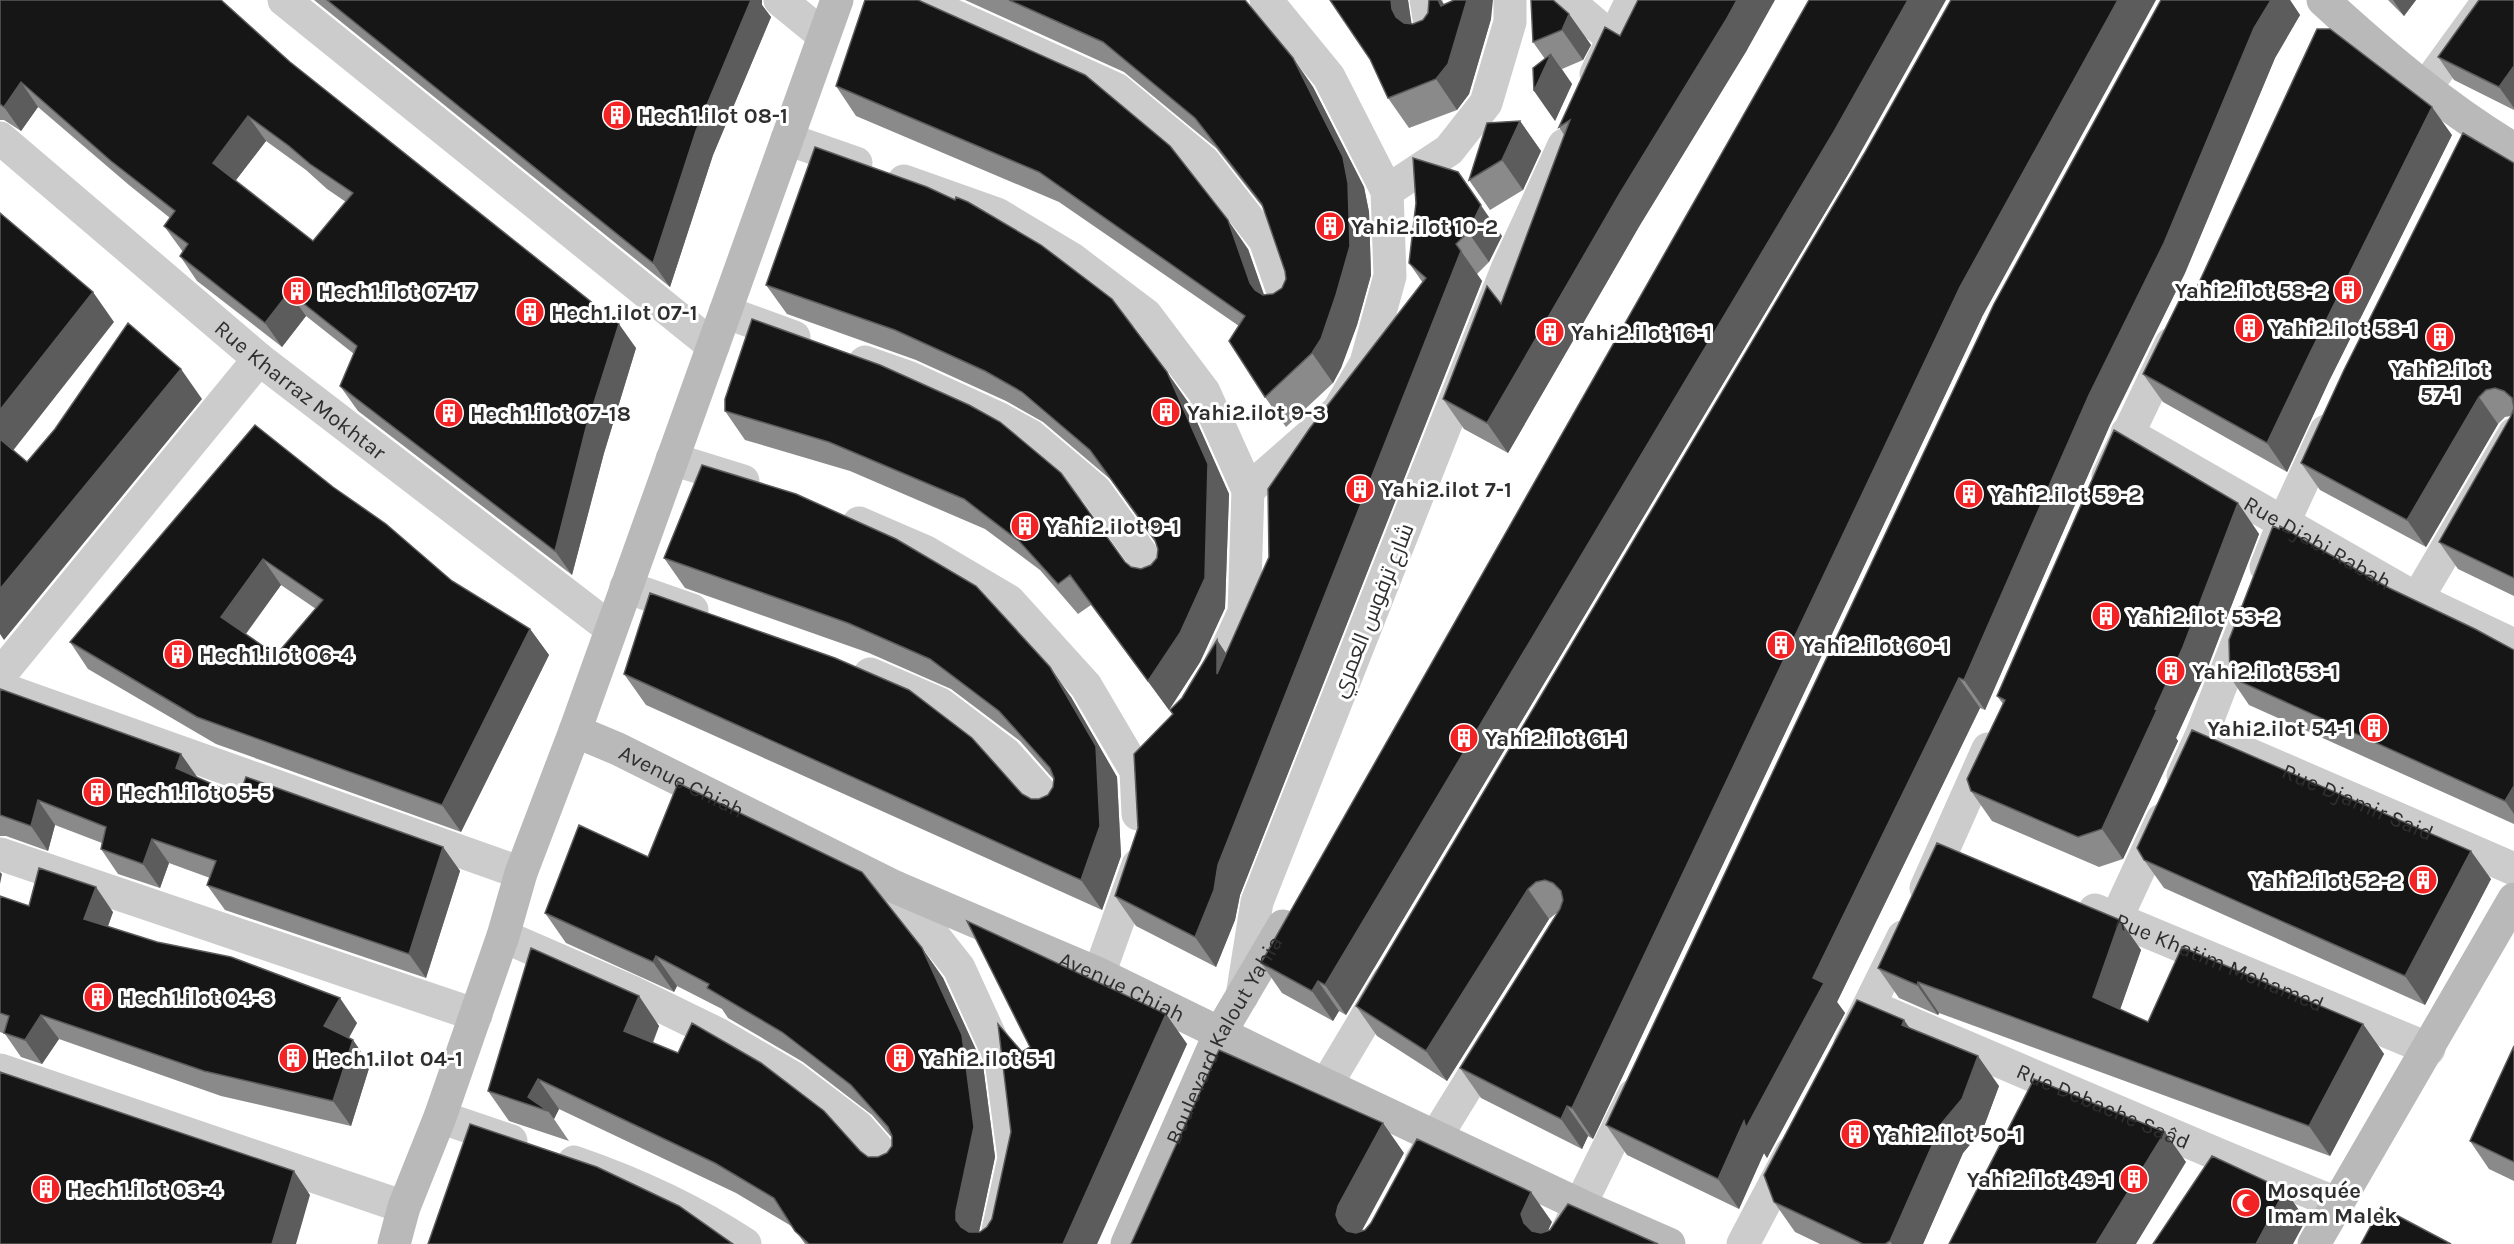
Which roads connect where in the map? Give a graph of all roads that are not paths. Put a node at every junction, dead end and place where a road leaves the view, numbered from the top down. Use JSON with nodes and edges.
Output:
{"nodes":[{"id":1,"x":284,"y":0,"type":"edge"},
{"id":2,"x":780,"y":0,"type":"edge"},
{"id":3,"x":837,"y":0,"type":"edge"},
{"id":4,"x":919,"y":0,"type":"edge"},
{"id":5,"x":1266,"y":0,"type":"edge"},
{"id":6,"x":1426,"y":0,"type":"edge"},
{"id":7,"x":1510,"y":0,"type":"edge"},
{"id":8,"x":1567,"y":0,"type":"edge"},
{"id":9,"x":1632,"y":0,"type":"edge"},
{"id":10,"x":2489,"y":0,"type":"edge"},
{"id":11,"x":2328,"y":5,"type":"edge"},
{"id":12,"x":824,"y":36,"type":"junction"},
{"id":13,"x":1432,"y":36,"type":"edge"},
{"id":14,"x":1612,"y":39,"type":"junction"},
{"id":15,"x":2319,"y":42,"type":"edge"},
{"id":16,"x":2426,"y":87,"type":"junction"},
{"id":17,"x":0,"y":138,"type":"edge"},
{"id":18,"x":787,"y":139,"type":"junction"},
{"id":19,"x":2514,"y":149,"type":"edge"},
{"id":20,"x":1387,"y":191,"type":"junction"},
{"id":21,"x":1288,"y":306,"type":"edge"},
{"id":22,"x":725,"y":312,"type":"junction"},
{"id":23,"x":2184,"y":317,"type":"edge"},
{"id":24,"x":713,"y":346,"type":"junction"},
{"id":25,"x":259,"y":359,"type":"junction"},
{"id":26,"x":2341,"y":399,"type":"edge"},
{"id":27,"x":2127,"y":433,"type":"junction"},
{"id":28,"x":2514,"y":434,"type":"edge"},
{"id":29,"x":672,"y":459,"type":"junction"},
{"id":30,"x":770,"y":490,"type":"edge"},
{"id":31,"x":1248,"y":490,"type":"junction"},
{"id":32,"x":2098,"y":499,"type":"edge"},
{"id":33,"x":834,"y":512,"type":"edge"},
{"id":34,"x":2283,"y":524,"type":"junction"},
{"id":35,"x":1160,"y":580,"type":"edge"},
{"id":36,"x":626,"y":587,"type":"junction"},
{"id":37,"x":2417,"y":599,"type":"junction"},
{"id":38,"x":716,"y":619,"type":"edge"},
{"id":39,"x":610,"y":628,"type":"junction"},
{"id":40,"x":2514,"y":645,"type":"edge"},
{"id":41,"x":840,"y":663,"type":"edge"},
{"id":42,"x":0,"y":675,"type":"edge"},
{"id":43,"x":0,"y":688,"type":"edge"},
{"id":44,"x":1187,"y":718,"type":"edge"},
{"id":45,"x":1998,"y":727,"type":"edge"},
{"id":46,"x":575,"y":731,"type":"junction"},
{"id":47,"x":2202,"y":734,"type":"junction"},
{"id":48,"x":1057,"y":811,"type":"edge"},
{"id":49,"x":0,"y":854,"type":"edge"},
{"id":50,"x":2514,"y":869,"type":"edge"},
{"id":51,"x":521,"y":873,"type":"junction"},
{"id":52,"x":895,"y":887,"type":"junction"},
{"id":53,"x":2063,"y":897,"type":"edge"},
{"id":54,"x":2514,"y":898,"type":"edge"},
{"id":55,"x":1295,"y":905,"type":"edge"},
{"id":56,"x":2116,"y":919,"type":"junction"},
{"id":57,"x":503,"y":936,"type":"junction"},
{"id":58,"x":1406,"y":952,"type":"edge"},
{"id":59,"x":1099,"y":974,"type":"junction"},
{"id":60,"x":1242,"y":997,"type":"junction"},
{"id":61,"x":1870,"y":1006,"type":"junction"},
{"id":62,"x":476,"y":1015,"type":"junction"},
{"id":63,"x":1509,"y":1017,"type":"edge"},
{"id":64,"x":1220,"y":1033,"type":"junction"},
{"id":65,"x":2429,"y":1049,"type":"junction"},
{"id":66,"x":1648,"y":1066,"type":"edge"},
{"id":67,"x":1837,"y":1068,"type":"edge"},
{"id":68,"x":0,"y":1070,"type":"edge"},
{"id":69,"x":2044,"y":1080,"type":"junction"},
{"id":70,"x":1326,"y":1085,"type":"junction"},
{"id":71,"x":2028,"y":1110,"type":"edge"},
{"id":72,"x":440,"y":1116,"type":"junction"},
{"id":73,"x":1804,"y":1130,"type":"edge"},
{"id":74,"x":1435,"y":1135,"type":"junction"},
{"id":75,"x":2224,"y":1157,"type":"junction"},
{"id":76,"x":895,"y":1169,"type":"edge"},
{"id":77,"x":1408,"y":1185,"type":"edge"},
{"id":78,"x":2205,"y":1186,"type":"edge"},
{"id":79,"x":2337,"y":1203,"type":"junction"},
{"id":80,"x":1582,"y":1206,"type":"junction"},
{"id":81,"x":404,"y":1207,"type":"junction"},
{"id":82,"x":394,"y":1244,"type":"edge"},
{"id":83,"x":746,"y":1244,"type":"edge"},
{"id":84,"x":995,"y":1244,"type":"edge"},
{"id":85,"x":1126,"y":1244,"type":"edge"},
{"id":86,"x":1561,"y":1244,"type":"edge"},
{"id":87,"x":1668,"y":1244,"type":"edge"},
{"id":88,"x":1743,"y":1244,"type":"edge"},
{"id":89,"x":2314,"y":1244,"type":"edge"}],
"edges":[{"from":1,"to":24,"type":"street"},
{"from":2,"to":12,"type":"street"},
{"from":3,"to":12,"type":"street"},
{"from":4,"to":21,"type":"street"},
{"from":5,"to":20,"type":"street"},
{"from":6,"to":13,"type":"street"},
{"from":7,"to":20,"type":"street"},
{"from":8,"to":14,"type":"street"},
{"from":9,"to":14,"type":"street","name":"شارع ترفوس العمري"},
{"from":10,"to":16,"type":"street"},
{"from":11,"to":15,"type":"street"},
{"from":11,"to":16,"type":"street"},
{"from":12,"to":18,"type":"street"},
{"from":14,"to":60,"type":"street","name":"شارع ترفوس العمري"},
{"from":16,"to":19,"type":"street"},
{"from":17,"to":25,"type":"street","name":"Rue Kharraz Mokhtar"},
{"from":18,"to":22,"type":"street"},
{"from":18,"to":31,"type":"street"},
{"from":20,"to":31,"type":"street"},
{"from":22,"to":24,"type":"street"},
{"from":22,"to":35,"type":"street"},
{"from":23,"to":27,"type":"street"},
{"from":24,"to":29,"type":"street"},
{"from":25,"to":39,"type":"street","name":"Rue Kharraz Mokhtar"},
{"from":25,"to":42,"type":"street"},
{"from":26,"to":34,"type":"street"},
{"from":27,"to":32,"type":"street"},
{"from":27,"to":34,"type":"street","name":"Rue Djabi Rabah"},
{"from":28,"to":37,"type":"street"},
{"from":29,"to":30,"type":"street"},
{"from":29,"to":36,"type":"street"},
{"from":31,"to":44,"type":"street"},
{"from":33,"to":59,"type":"street"},
{"from":34,"to":37,"type":"street","name":"Rue Djabi Rabah"},
{"from":34,"to":47,"type":"street"},
{"from":36,"to":38,"type":"street"},
{"from":36,"to":39,"type":"street"},
{"from":37,"to":40,"type":"street","name":"Rue Djabi Rabah"},
{"from":39,"to":46,"type":"street"},
{"from":41,"to":48,"type":"street"},
{"from":43,"to":51,"type":"street"},
{"from":45,"to":61,"type":"street"},
{"from":46,"to":51,"type":"street"},
{"from":46,"to":52,"type":"street","name":"Avenue Chiah"},
{"from":47,"to":50,"type":"street","name":"Rue Djamir Said"},
{"from":47,"to":56,"type":"street"},
{"from":49,"to":62,"type":"street"},
{"from":51,"to":57,"type":"street"},
{"from":52,"to":59,"type":"street","name":"Avenue Chiah"},
{"from":52,"to":84,"type":"street"},
{"from":53,"to":56,"type":"street","name":"Rue Khatim Mohamed"},
{"from":54,"to":65,"type":"street"},
{"from":55,"to":60,"type":"street","name":"Boulevard Kalout Yahia"},
{"from":56,"to":65,"type":"street","name":"Rue Khatim Mohamed"},
{"from":57,"to":62,"type":"street"},
{"from":57,"to":76,"type":"street"},
{"from":58,"to":70,"type":"street"},
{"from":59,"to":64,"type":"street","name":"Avenue Chiah"},
{"from":60,"to":64,"type":"street","name":"Boulevard Kalout Yahia"},
{"from":61,"to":67,"type":"street"},
{"from":61,"to":69,"type":"street","name":"Rue Debache Saâd"},
{"from":62,"to":72,"type":"street"},
{"from":63,"to":74,"type":"street"},
{"from":64,"to":70,"type":"street","name":"Avenue Chiah"},
{"from":64,"to":85,"type":"street","name":"Boulevard Kalout Yahia"},
{"from":65,"to":79,"type":"street"},
{"from":66,"to":80,"type":"street"},
{"from":68,"to":81,"type":"street"},
{"from":69,"to":71,"type":"street"},
{"from":69,"to":75,"type":"street","name":"Rue Debache Saâd"},
{"from":70,"to":74,"type":"street","name":"Avenue Chiah"},
{"from":72,"to":81,"type":"street"},
{"from":72,"to":83,"type":"street"},
{"from":73,"to":88,"type":"street"},
{"from":74,"to":77,"type":"street"},
{"from":74,"to":80,"type":"street","name":"Avenue Chiah"},
{"from":75,"to":78,"type":"street"},
{"from":75,"to":79,"type":"street","name":"Rue Debache Saâd"},
{"from":79,"to":89,"type":"street"},
{"from":80,"to":86,"type":"street"},
{"from":80,"to":87,"type":"street","name":"Avenue Chiah"},
{"from":81,"to":82,"type":"street"}]}
